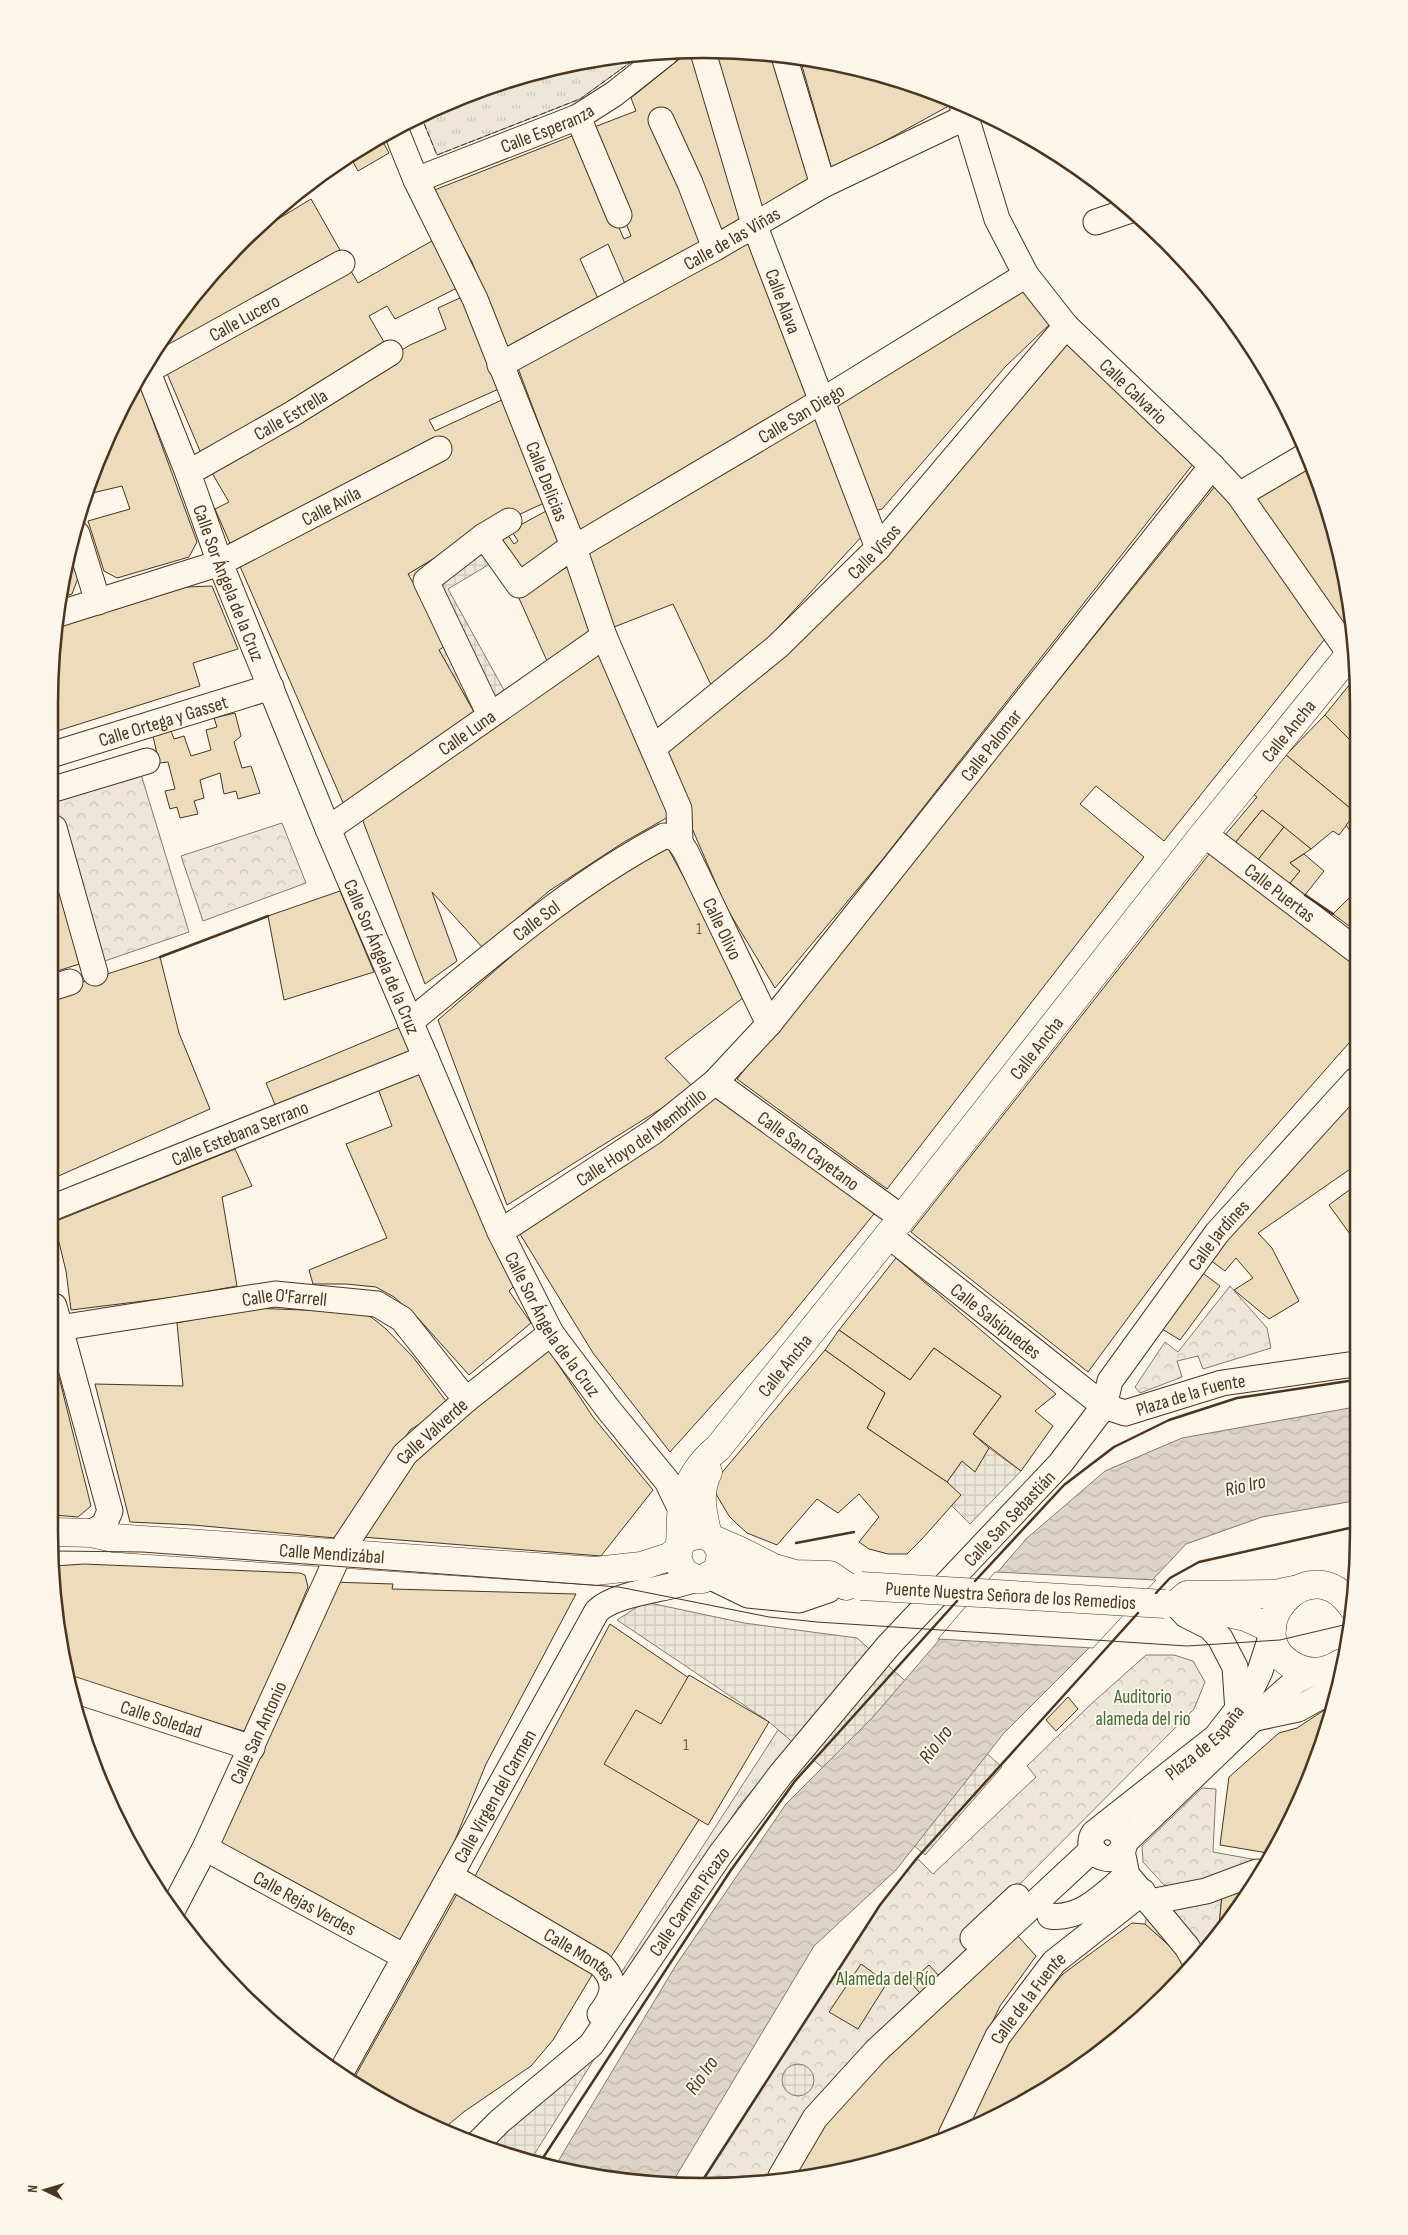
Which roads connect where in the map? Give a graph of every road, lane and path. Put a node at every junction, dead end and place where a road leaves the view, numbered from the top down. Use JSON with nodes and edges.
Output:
{"nodes":[{"id":1,"x":705,"y":58,"type":"edge"},
{"id":2,"x":658,"y":59,"type":"edge"},
{"id":3,"x":786,"y":63,"type":"edge"},
{"id":4,"x":962,"y":112,"type":"edge"},
{"id":5,"x":965,"y":113,"type":"edge"},
{"id":6,"x":578,"y":118,"type":"junction"},
{"id":7,"x":662,"y":120,"type":"dead end"},
{"id":8,"x":398,"y":135,"type":"edge"},
{"id":9,"x":416,"y":180,"type":"junction"},
{"id":10,"x":823,"y":185,"type":"junction"},
{"id":11,"x":1124,"y":213,"type":"edge"},
{"id":12,"x":619,"y":214,"type":"dead end"},
{"id":13,"x":1096,"y":222,"type":"dead end"},
{"id":14,"x":754,"y":224,"type":"junction"},
{"id":15,"x":715,"y":248,"type":"junction"},
{"id":16,"x":342,"y":262,"type":"dead end"},
{"id":17,"x":1026,"y":275,"type":"junction"},
{"id":18,"x":1066,"y":326,"type":"junction"},
{"id":19,"x":390,"y":353,"type":"dead end"},
{"id":20,"x":500,"y":365,"type":"junction"},
{"id":21,"x":152,"y":368,"type":"edge"},
{"id":22,"x":148,"y":374,"type":"edge"},
{"id":23,"x":820,"y":402,"type":"junction"},
{"id":24,"x":439,"y":449,"type":"dead end"},
{"id":25,"x":1301,"y":458,"type":"edge"},
{"id":26,"x":1212,"y":466,"type":"junction"},
{"id":27,"x":188,"y":473,"type":"junction"},
{"id":28,"x":1239,"y":495,"type":"junction"},
{"id":29,"x":509,"y":521,"type":"dead end"},
{"id":30,"x":484,"y":536,"type":"junction"},
{"id":31,"x":79,"y":541,"type":"edge"},
{"id":32,"x":573,"y":547,"type":"junction"},
{"id":33,"x":878,"y":548,"type":"junction"},
{"id":34,"x":220,"y":563,"type":"junction"},
{"id":35,"x":98,"y":602,"type":"junction"},
{"id":36,"x":64,"y":612,"type":"edge"},
{"id":37,"x":604,"y":636,"type":"junction"},
{"id":38,"x":1347,"y":644,"type":"edge"},
{"id":39,"x":1349,"y":657,"type":"edge"},
{"id":40,"x":271,"y":687,"type":"junction"},
{"id":41,"x":490,"y":715,"type":"junction"},
{"id":42,"x":653,"y":748,"type":"junction"},
{"id":43,"x":58,"y":753,"type":"edge"},
{"id":44,"x":147,"y":762,"type":"dead end"},
{"id":45,"x":58,"y":788,"type":"edge"},
{"id":46,"x":328,"y":828,"type":"junction"},
{"id":47,"x":1204,"y":834,"type":"junction"},
{"id":48,"x":676,"y":839,"type":"junction"},
{"id":49,"x":58,"y":842,"type":"edge"},
{"id":50,"x":1350,"y":945,"type":"edge"},
{"id":51,"x":95,"y":973,"type":"dead end"},
{"id":52,"x":410,"y":1022,"type":"junction"},
{"id":53,"x":768,"y":1024,"type":"junction"},
{"id":54,"x":426,"y":1058,"type":"junction"},
{"id":55,"x":715,"y":1082,"type":"junction"},
{"id":56,"x":1350,"y":1087,"type":"edge"},
{"id":57,"x":58,"y":1205,"type":"edge"},
{"id":58,"x":895,"y":1227,"type":"junction"},
{"id":59,"x":500,"y":1232,"type":"junction"},
{"id":60,"x":58,"y":1314,"type":"edge"},
{"id":61,"x":58,"y":1321,"type":"edge"},
{"id":62,"x":551,"y":1333,"type":"junction"},
{"id":63,"x":1350,"y":1365,"type":"edge"},
{"id":64,"x":466,"y":1400,"type":"junction"},
{"id":65,"x":1104,"y":1406,"type":"junction"},
{"id":66,"x":718,"y":1448,"type":"junction"},
{"id":67,"x":681,"y":1510,"type":"junction"},
{"id":68,"x":58,"y":1532,"type":"edge"},
{"id":69,"x":91,"y":1533,"type":"junction"},
{"id":70,"x":711,"y":1538,"type":"junction"},
{"id":71,"x":679,"y":1547,"type":"junction"},
{"id":72,"x":339,"y":1554,"type":"junction"},
{"id":73,"x":706,"y":1576,"type":"junction"},
{"id":74,"x":845,"y":1587,"type":"junction"},
{"id":75,"x":1294,"y":1590,"type":"junction"},
{"id":76,"x":1347,"y":1597,"type":"edge"},
{"id":77,"x":1170,"y":1604,"type":"junction"},
{"id":78,"x":1272,"y":1631,"type":"junction"},
{"id":79,"x":888,"y":1646,"type":"joint"},
{"id":80,"x":1336,"y":1666,"type":"edge"},
{"id":81,"x":1324,"y":1680,"type":"edge"},
{"id":82,"x":78,"y":1691,"type":"edge"},
{"id":83,"x":1246,"y":1715,"type":"junction"},
{"id":84,"x":252,"y":1748,"type":"junction"},
{"id":85,"x":1095,"y":1838,"type":"junction"},
{"id":86,"x":1123,"y":1847,"type":"junction"},
{"id":87,"x":205,"y":1848,"type":"junction"},
{"id":88,"x":1252,"y":1874,"type":"edge"},
{"id":89,"x":450,"y":1876,"type":"junction"},
{"id":90,"x":1140,"y":1890,"type":"junction"},
{"id":91,"x":176,"y":1904,"type":"edge"},
{"id":92,"x":1050,"y":1916,"type":"dead end"},
{"id":93,"x":974,"y":1938,"type":"dead end"},
{"id":94,"x":1191,"y":1956,"type":"edge"},
{"id":95,"x":405,"y":1957,"type":"junction"},
{"id":96,"x":343,"y":2068,"type":"edge"},
{"id":97,"x":557,"y":2073,"type":"junction"},
{"id":98,"x":955,"y":2126,"type":"edge"},
{"id":99,"x":483,"y":2138,"type":"edge"},
{"id":100,"x":783,"y":2172,"type":"edge"}],
"edges":[{"from":1,"to":14,"type":"street","name":"Calle Alava"},
{"from":2,"to":6,"type":"street","name":"Calle Esperanza"},
{"from":3,"to":10,"type":"street"},
{"from":4,"to":10,"type":"street","name":"Calle de las Viñas"},
{"from":5,"to":17,"type":"street","name":"Calle Calvario"},
{"from":6,"to":9,"type":"street","name":"Calle Esperanza"},
{"from":6,"to":12,"type":"street"},
{"from":7,"to":15,"type":"street"},
{"from":8,"to":9,"type":"street","name":"Calle Delicias"},
{"from":9,"to":20,"type":"street","name":"Calle Delicias"},
{"from":10,"to":14,"type":"street","name":"Calle de las Viñas"},
{"from":11,"to":13,"type":"street"},
{"from":14,"to":15,"type":"street","name":"Calle de las Viñas"},
{"from":14,"to":23,"type":"street","name":"Calle Alava"},
{"from":15,"to":20,"type":"street","name":"Calle de las Viñas"},
{"from":16,"to":21,"type":"street","name":"Calle Lucero"},
{"from":17,"to":18,"type":"street","name":"Calle Calvario"},
{"from":17,"to":23,"type":"street","name":"Calle San Diego"},
{"from":18,"to":26,"type":"street","name":"Calle Calvario"},
{"from":18,"to":33,"type":"street","name":"Calle Visos"},
{"from":19,"to":27,"type":"street","name":"Calle Estrella"},
{"from":20,"to":32,"type":"street","name":"Calle Delicias"},
{"from":22,"to":27,"type":"street","name":"Calle Sor Ángela de la Cruz"},
{"from":23,"to":32,"type":"street","name":"Calle San Diego"},
{"from":23,"to":33,"type":"street","name":"Calle Alava"},
{"from":24,"to":34,"type":"street","name":"Calle Avila"},
{"from":25,"to":28,"type":"street"},
{"from":26,"to":28,"type":"street","name":"Calle Calvario"},
{"from":26,"to":53,"type":"street","name":"Calle Palomar"},
{"from":27,"to":34,"type":"street","name":"Calle Sor Ángela de la Cruz"},
{"from":28,"to":38,"type":"street","name":"Calle Calvario"},
{"from":29,"to":30,"type":"street"},
{"from":30,"to":32,"type":"street","name":"Calle San Diego"},
{"from":30,"to":41,"type":"street"},
{"from":31,"to":35,"type":"street"},
{"from":32,"to":37,"type":"street","name":"Calle Delicias"},
{"from":33,"to":42,"type":"street","name":"Calle Visos"},
{"from":34,"to":35,"type":"street","name":"Calle Avila"},
{"from":34,"to":40,"type":"street","name":"Calle Sor Ángela de la Cruz"},
{"from":35,"to":36,"type":"street","name":"Calle Avila"},
{"from":37,"to":41,"type":"street","name":"Calle Luna"},
{"from":37,"to":42,"type":"street","name":"Calle Delicias"},
{"from":39,"to":47,"type":"main road","name":"Calle Ancha"},
{"from":40,"to":43,"type":"street","name":"Calle Ortega y Gasset"},
{"from":40,"to":46,"type":"street","name":"Calle Sor Ángela de la Cruz"},
{"from":41,"to":46,"type":"street","name":"Calle Luna"},
{"from":42,"to":48,"type":"street","name":"Calle Delicias"},
{"from":44,"to":45,"type":"street"},
{"from":46,"to":52,"type":"street","name":"Calle Sor Ángela de la Cruz"},
{"from":47,"to":50,"type":"street","name":"Calle Puertas"},
{"from":47,"to":58,"type":"main road","name":"Calle Ancha"},
{"from":48,"to":52,"type":"street","name":"Calle Sol"},
{"from":48,"to":53,"type":"street","name":"Calle Olivo"},
{"from":49,"to":51,"type":"street"},
{"from":52,"to":54,"type":"street","name":"Calle Sor Ángela de la Cruz"},
{"from":53,"to":55,"type":"street","name":"Calle Hoyo del Membrillo"},
{"from":54,"to":57,"type":"street","name":"Calle Estebana Serrano"},
{"from":54,"to":59,"type":"street","name":"Calle Sor Ángela de la Cruz"},
{"from":55,"to":58,"type":"street","name":"Calle San Cayetano"},
{"from":55,"to":59,"type":"street","name":"Calle Hoyo del Membrillo"},
{"from":56,"to":65,"type":"street","name":"Calle Jardines"},
{"from":58,"to":65,"type":"street","name":"Calle Salsipuedes"},
{"from":58,"to":66,"type":"main road","name":"Calle Ancha"},
{"from":59,"to":62,"type":"street","name":"Calle Sor Ángela de la Cruz"},
{"from":60,"to":64,"type":"street","name":"Calle O'Farrell"},
{"from":61,"to":69,"type":"street"},
{"from":62,"to":64,"type":"street","name":"Calle Valverde"},
{"from":62,"to":67,"type":"street","name":"Calle Sor Ángela de la Cruz"},
{"from":63,"to":65,"type":"street","name":"Plaza de la Fuente"},
{"from":64,"to":72,"type":"street","name":"Calle Valverde"},
{"from":65,"to":79,"type":"street","name":"Calle San Sebastián"},
{"from":66,"to":67,"type":"main road"},
{"from":66,"to":70,"type":"main road"},
{"from":67,"to":71,"type":"main road"},
{"from":68,"to":69,"type":"main road","name":"Calle Mendizábal"},
{"from":69,"to":72,"type":"main road","name":"Calle Mendizábal"},
{"from":70,"to":71,"type":"main road"},
{"from":70,"to":73,"type":"main road"},
{"from":70,"to":74,"type":"main road"},
{"from":71,"to":72,"type":"main road","name":"Calle Mendizábal"},
{"from":71,"to":73,"type":"main road"},
{"from":72,"to":84,"type":"street","name":"Calle San Antonio"},
{"from":73,"to":74,"type":"main road","name":"Puente Nuestra Señora de los Remedios"},
{"from":73,"to":89,"type":"street","name":"Calle Virgen del Carmen"},
{"from":74,"to":77,"type":"main road","name":"Puente Nuestra Señora de los Remedios","bridge":true},
{"from":75,"to":76,"type":"main road"},
{"from":75,"to":77,"type":"main road"},
{"from":75,"to":78,"type":"main road"},
{"from":77,"to":78,"type":"main road","name":"Puente Nuestra Señora de los Remedios"},
{"from":77,"to":83,"type":"street"},
{"from":78,"to":81,"type":"main road"},
{"from":78,"to":83,"type":"street","name":"Plaza de España"},
{"from":79,"to":97,"type":"street","name":"Calle Carmen Picazo"},
{"from":80,"to":81,"type":"main road"},
{"from":81,"to":83,"type":"street","name":"Plaza de España"},
{"from":82,"to":84,"type":"street","name":"Calle Soledad"},
{"from":83,"to":85,"type":"street","name":"Plaza de España"},
{"from":83,"to":86,"type":"street","name":"Plaza de España"},
{"from":84,"to":87,"type":"street","name":"Calle San Antonio"},
{"from":85,"to":86,"type":"street"},
{"from":85,"to":93,"type":"street"},
{"from":85,"to":100,"type":"street"},
{"from":86,"to":90,"type":"street"},
{"from":87,"to":91,"type":"street","name":"Calle San Antonio"},
{"from":87,"to":95,"type":"street","name":"Calle Rejas Verdes"},
{"from":88,"to":90,"type":"street"},
{"from":89,"to":95,"type":"street","name":"Calle Virgen del Carmen"},
{"from":89,"to":97,"type":"street","name":"Calle Montes"},
{"from":90,"to":92,"type":"street"},
{"from":90,"to":94,"type":"street"},
{"from":90,"to":98,"type":"street","name":"Calle de la Fuente"},
{"from":95,"to":96,"type":"street","name":"Calle Virgen del Carmen"},
{"from":97,"to":99,"type":"street","name":"Calle Carmen Picazo"}]}
